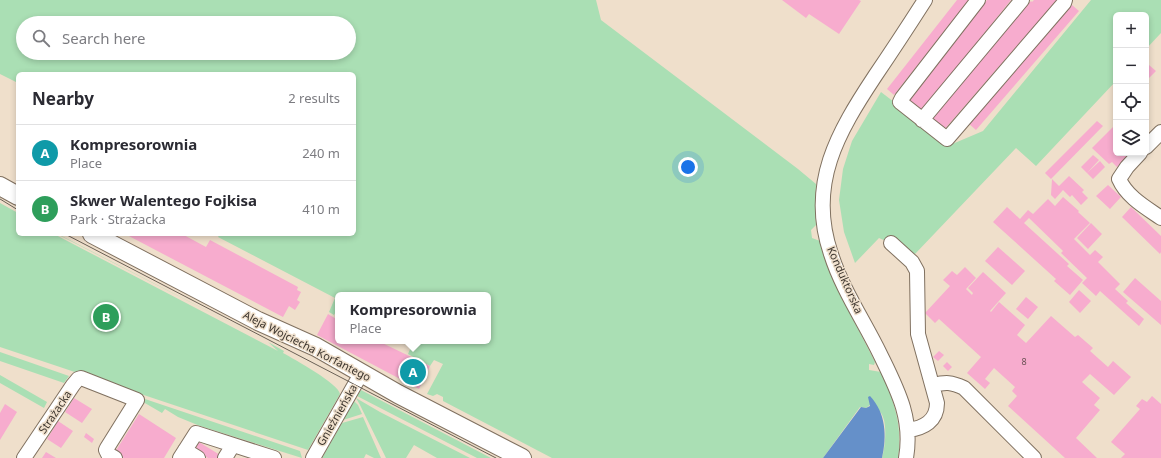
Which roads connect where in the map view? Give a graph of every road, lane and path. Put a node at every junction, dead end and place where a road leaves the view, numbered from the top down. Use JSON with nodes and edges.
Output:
{"nodes":[{"id":1,"x":925,"y":0,"type":"edge"},
{"id":2,"x":978,"y":0,"type":"edge"},
{"id":3,"x":1022,"y":0,"type":"edge"},
{"id":4,"x":1064,"y":0,"type":"edge"},
{"id":5,"x":922,"y":120,"type":"junction"},
{"id":6,"x":1161,"y":132,"type":"edge"},
{"id":7,"x":1149,"y":144,"type":"edge"},
{"id":8,"x":1137,"y":156,"type":"edge"},
{"id":9,"x":0,"y":186,"type":"edge"},
{"id":10,"x":16,"y":195,"type":"edge"},
{"id":11,"x":1161,"y":218,"type":"edge"},
{"id":12,"x":96,"y":236,"type":"edge"},
{"id":13,"x":892,"y":243,"type":"dead end"},
{"id":14,"x":362,"y":372,"type":"junction"},
{"id":15,"x":932,"y":385,"type":"junction"},
{"id":16,"x":908,"y":430,"type":"junction"},
{"id":17,"x":233,"y":445,"type":"junction"},
{"id":18,"x":183,"y":454,"type":"edge"},
{"id":19,"x":24,"y":458,"type":"edge"},
{"id":20,"x":115,"y":458,"type":"edge"},
{"id":21,"x":198,"y":458,"type":"edge"},
{"id":22,"x":225,"y":458,"type":"edge"},
{"id":23,"x":274,"y":458,"type":"edge"},
{"id":24,"x":313,"y":458,"type":"edge"},
{"id":25,"x":522,"y":458,"type":"edge"},
{"id":26,"x":906,"y":458,"type":"edge"},
{"id":27,"x":1034,"y":458,"type":"edge"}],
"edges":[{"from":1,"to":16,"type":"street","name":"Konduktorska"},
{"from":2,"to":5,"type":"street"},
{"from":3,"to":5,"type":"street"},
{"from":4,"to":5,"type":"street"},
{"from":6,"to":7,"type":"street"},
{"from":8,"to":11,"type":"street"},
{"from":9,"to":10,"type":"main road"},
{"from":12,"to":14,"type":"main road","name":"Aleja Wojciecha Korfantego"},
{"from":13,"to":15,"type":"street"},
{"from":14,"to":24,"type":"street","name":"Gnieźnieńska"},
{"from":14,"to":25,"type":"main road","name":"Aleja Wojciecha Korfantego"},
{"from":15,"to":16,"type":"street"},
{"from":15,"to":27,"type":"street"},
{"from":16,"to":26,"type":"street","name":"Konduktorska"},
{"from":17,"to":18,"type":"street"},
{"from":17,"to":22,"type":"street"},
{"from":17,"to":23,"type":"street"},
{"from":18,"to":21,"type":"street"},
{"from":19,"to":20,"type":"street","name":"Strażacka"}]}
